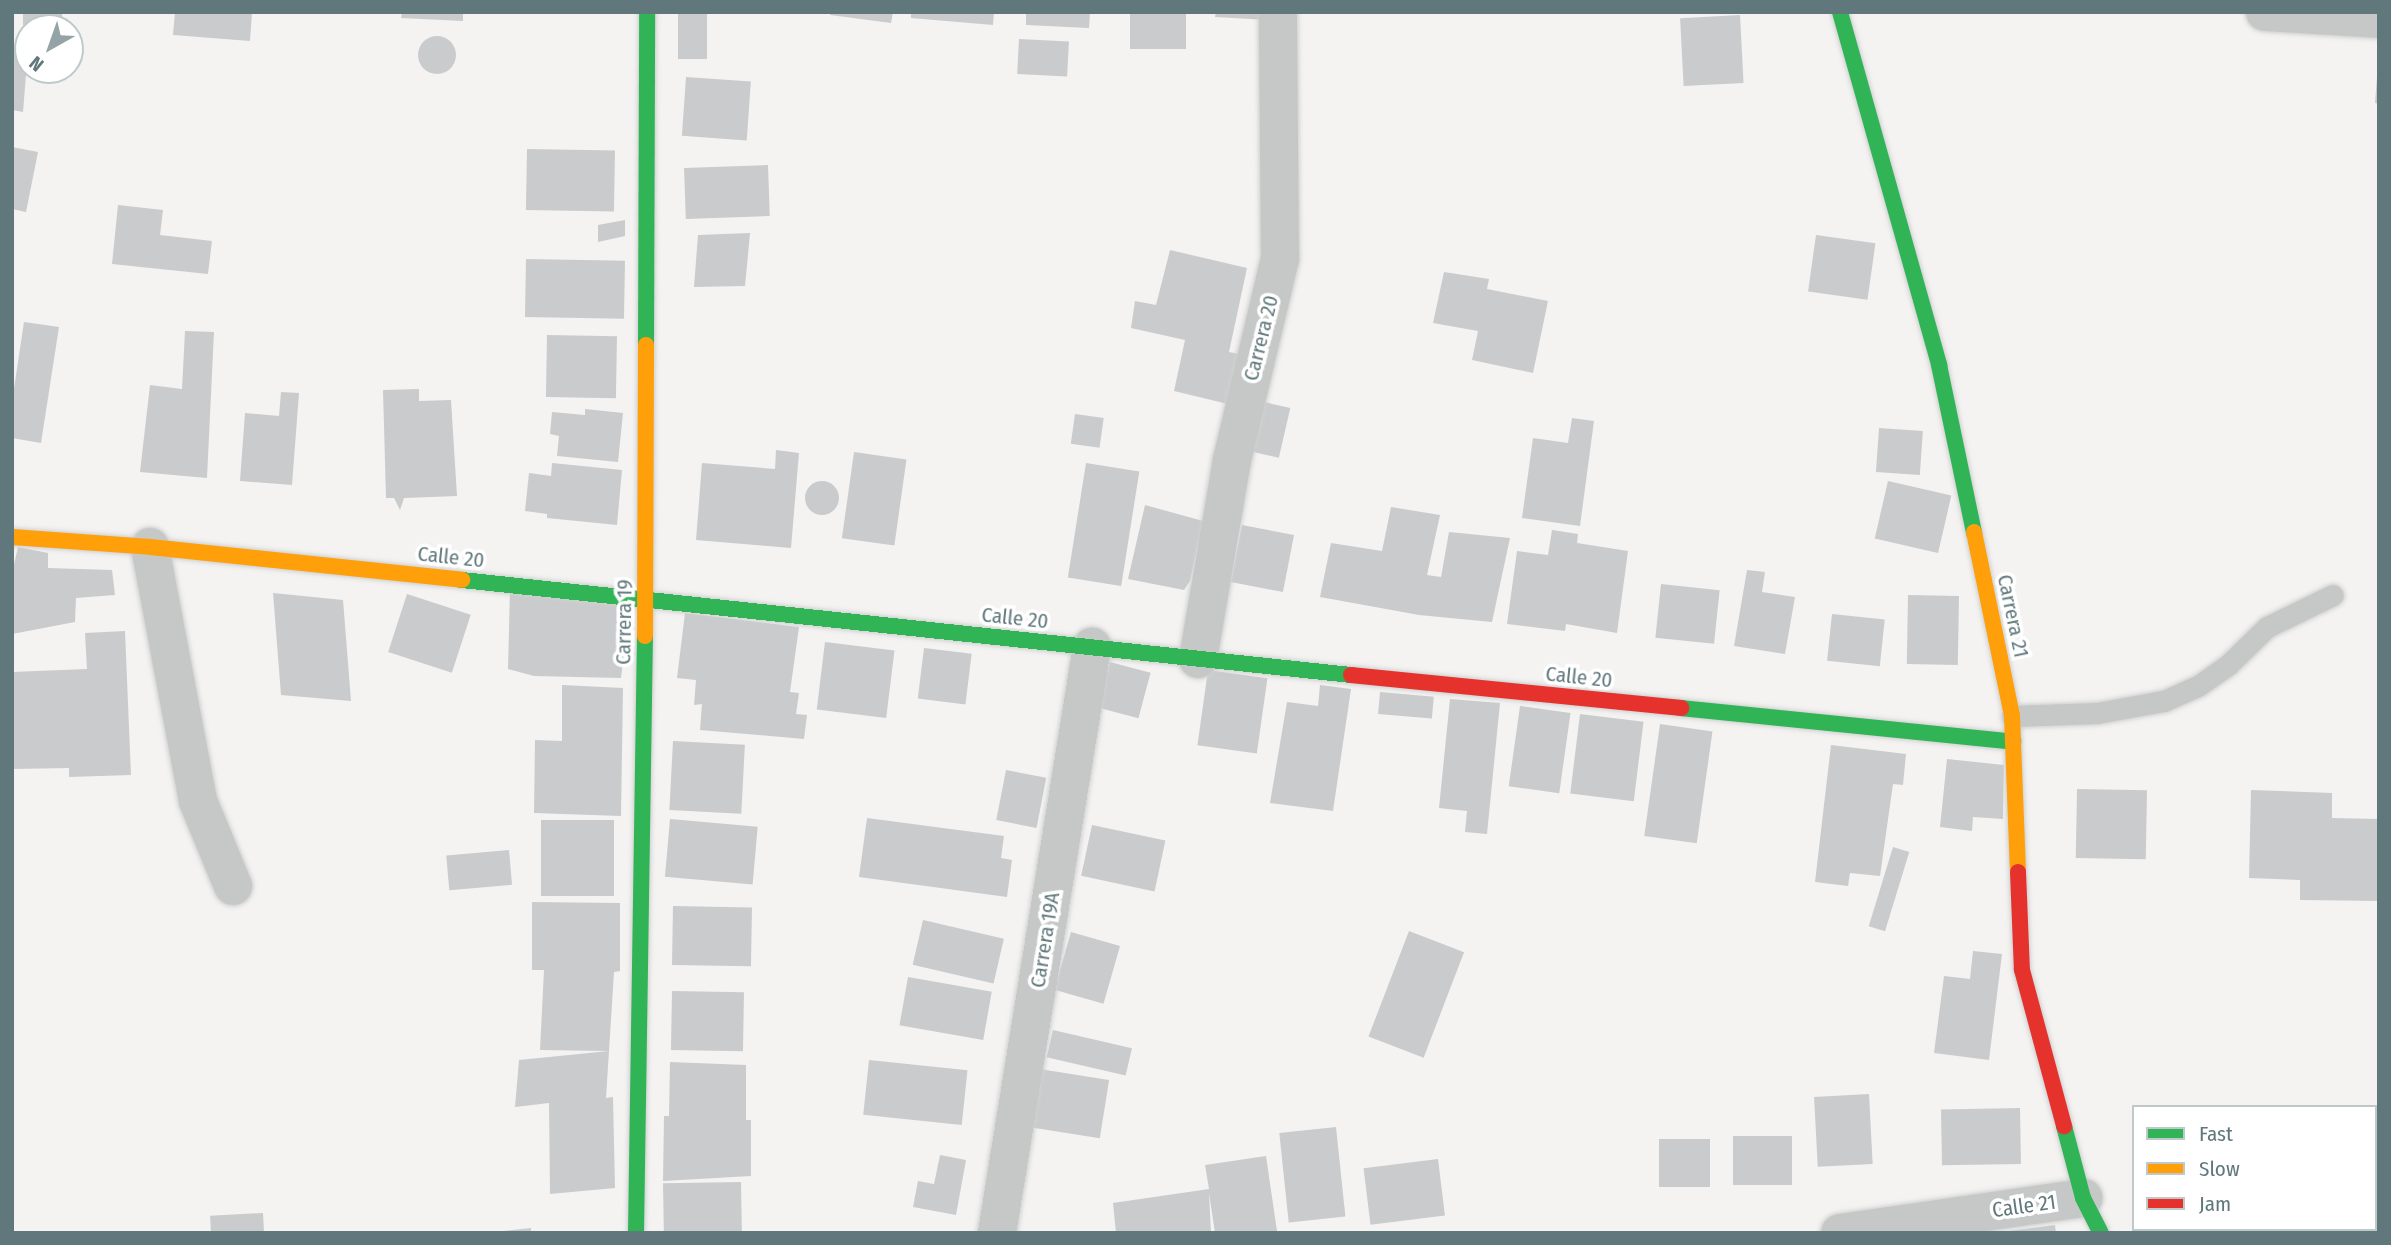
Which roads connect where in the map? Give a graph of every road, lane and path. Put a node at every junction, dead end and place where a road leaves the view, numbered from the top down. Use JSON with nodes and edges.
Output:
{"nodes":[{"id":1,"x":647,"y":12,"type":"edge"},
{"id":2,"x":1278,"y":12,"type":"edge"},
{"id":3,"x":1840,"y":12,"type":"edge"},
{"id":4,"x":2265,"y":12,"type":"edge"},
{"id":5,"x":2379,"y":19,"type":"edge"},
{"id":6,"x":12,"y":537,"type":"edge"},
{"id":7,"x":150,"y":547,"type":"junction"},
{"id":8,"x":2333,"y":596,"type":"dead end"},
{"id":9,"x":646,"y":598,"type":"junction"},
{"id":10,"x":1093,"y":647,"type":"junction"},
{"id":11,"x":1198,"y":659,"type":"junction"},
{"id":12,"x":2012,"y":716,"type":"junction"},
{"id":13,"x":2013,"y":742,"type":"junction"},
{"id":14,"x":233,"y":886,"type":"dead end"},
{"id":15,"x":2083,"y":1198,"type":"junction"},
{"id":16,"x":636,"y":1233,"type":"edge"},
{"id":17,"x":997,"y":1233,"type":"edge"},
{"id":18,"x":1840,"y":1233,"type":"edge"},
{"id":19,"x":2101,"y":1233,"type":"edge"}],
"edges":[{"from":1,"to":9,"type":"street","name":"Carrera 19"},
{"from":2,"to":11,"type":"street","name":"Carrera 20"},
{"from":3,"to":12,"type":"street","name":"Carrera 21"},
{"from":4,"to":5,"type":"street"},
{"from":6,"to":7,"type":"street","name":"Calle 20"},
{"from":7,"to":9,"type":"street","name":"Calle 20"},
{"from":7,"to":14,"type":"street"},
{"from":8,"to":12,"type":"lane"},
{"from":9,"to":10,"type":"street","name":"Calle 20"},
{"from":9,"to":16,"type":"street","name":"Carrera 19"},
{"from":10,"to":11,"type":"street","name":"Calle 20"},
{"from":10,"to":17,"type":"street","name":"Carrera 19A"},
{"from":11,"to":13,"type":"street","name":"Calle 20"},
{"from":12,"to":13,"type":"street","name":"Carrera 21"},
{"from":13,"to":15,"type":"street","name":"Carrera 21"},
{"from":15,"to":18,"type":"street","name":"Calle 21"},
{"from":15,"to":19,"type":"street","name":"Carrera 21"}]}
